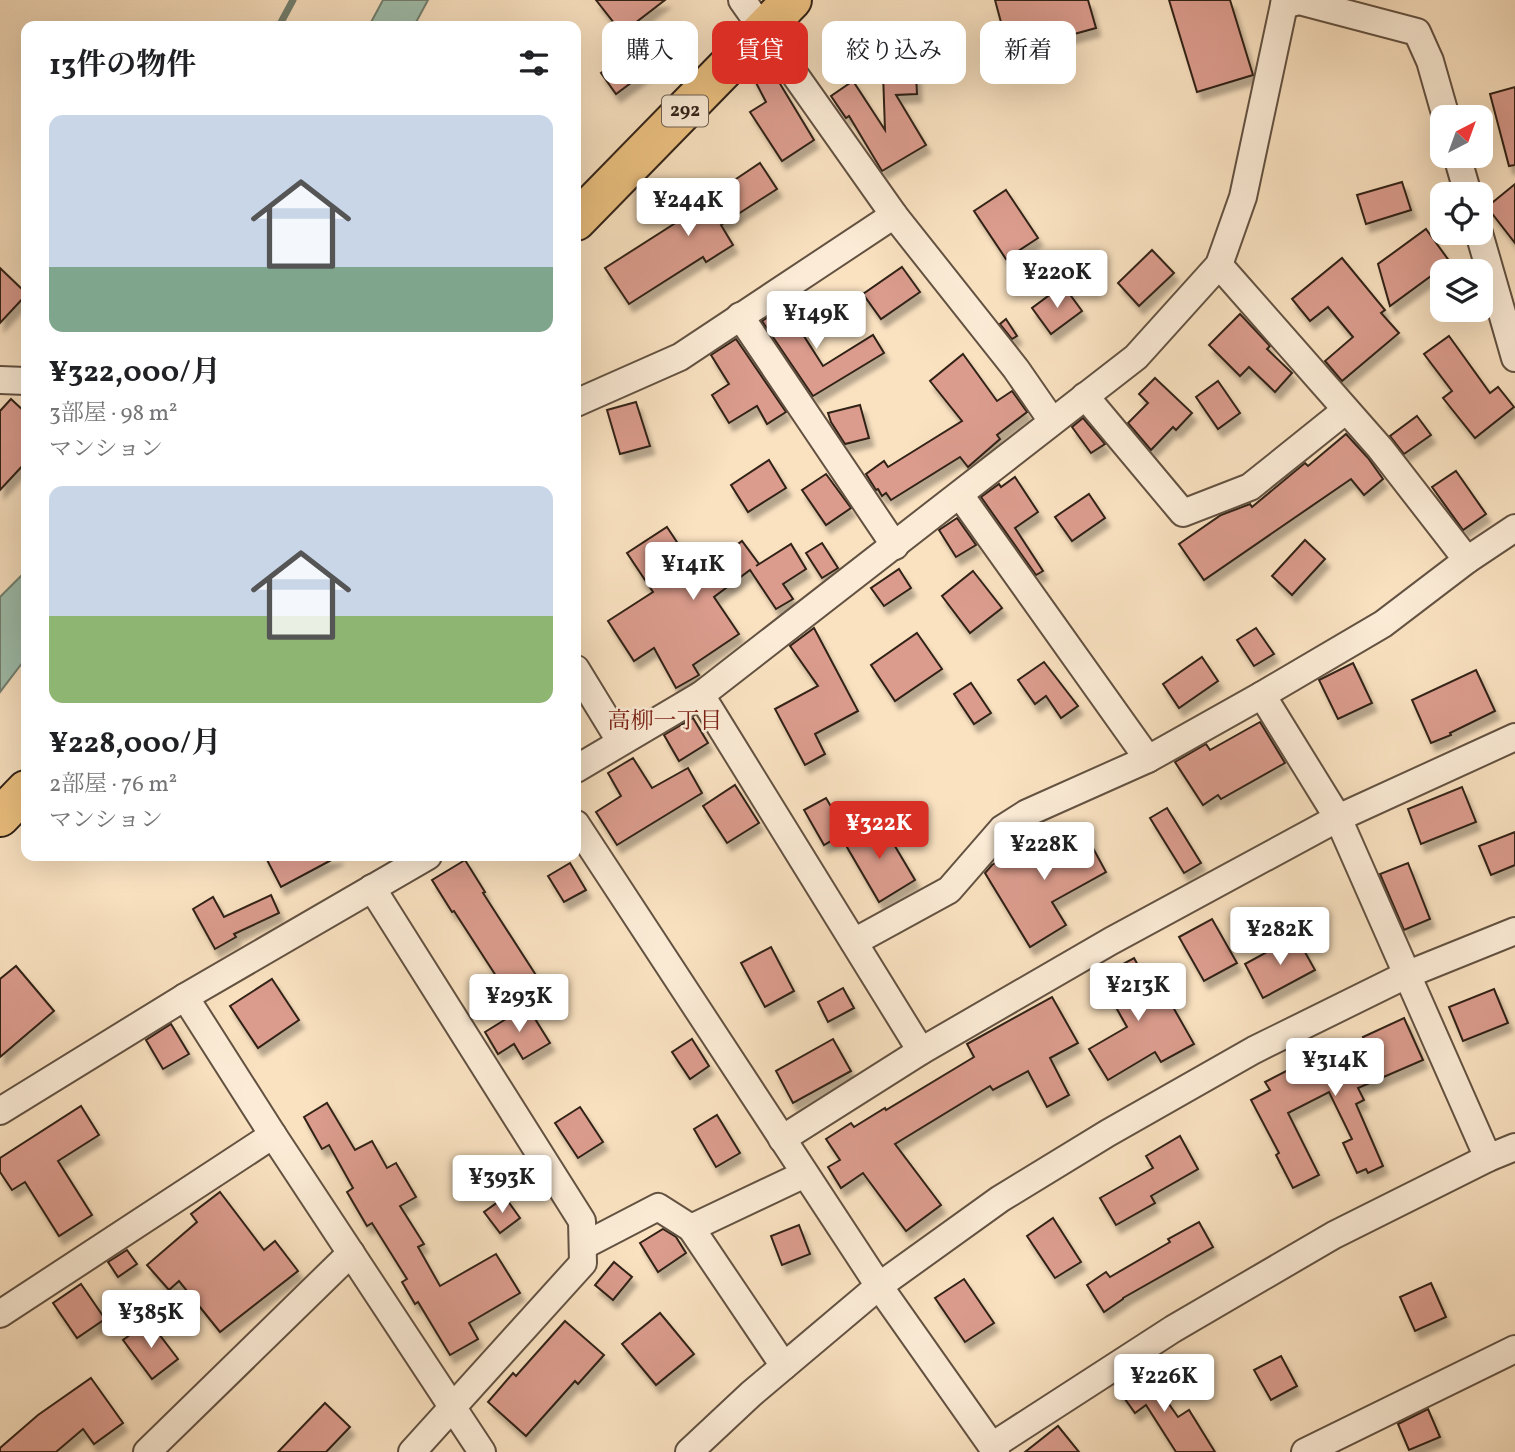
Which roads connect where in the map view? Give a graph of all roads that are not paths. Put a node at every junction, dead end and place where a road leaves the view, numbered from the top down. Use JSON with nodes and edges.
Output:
{"nodes":[{"id":1,"x":742,"y":0,"type":"edge"},
{"id":2,"x":792,"y":0,"type":"edge"},
{"id":3,"x":1283,"y":2,"type":"edge"},
{"id":4,"x":757,"y":21,"type":"edge"},
{"id":5,"x":772,"y":21,"type":"edge"},
{"id":6,"x":712,"y":83,"type":"edge"},
{"id":7,"x":802,"y":84,"type":"edge"},
{"id":8,"x":1443,"y":105,"type":"edge"},
{"id":9,"x":894,"y":215,"type":"junction"},
{"id":10,"x":581,"y":216,"type":"edge"},
{"id":11,"x":1482,"y":245,"type":"edge"},
{"id":12,"x":1219,"y":265,"type":"junction"},
{"id":13,"x":740,"y":316,"type":"junction"},
{"id":14,"x":1515,"y":358,"type":"edge"},
{"id":15,"x":0,"y":380,"type":"edge"},
{"id":16,"x":21,"y":380,"type":"edge"},
{"id":17,"x":1085,"y":396,"type":"junction"},
{"id":18,"x":581,"y":401,"type":"edge"},
{"id":19,"x":1346,"y":410,"type":"junction"},
{"id":20,"x":1052,"y":421,"type":"junction"},
{"id":21,"x":960,"y":495,"type":"junction"},
{"id":22,"x":1515,"y":528,"type":"edge"},
{"id":23,"x":895,"y":546,"type":"junction"},
{"id":24,"x":1467,"y":560,"type":"junction"},
{"id":25,"x":581,"y":677,"type":"edge"},
{"id":26,"x":701,"y":695,"type":"junction"},
{"id":27,"x":1262,"y":695,"type":"junction"},
{"id":28,"x":1515,"y":737,"type":"edge"},
{"id":29,"x":620,"y":741,"type":"junction"},
{"id":30,"x":1148,"y":759,"type":"junction"},
{"id":31,"x":581,"y":766,"type":"edge"},
{"id":32,"x":21,"y":795,"type":"edge"},
{"id":33,"x":0,"y":817,"type":"edge"},
{"id":34,"x":1338,"y":818,"type":"junction"},
{"id":35,"x":581,"y":832,"type":"edge"},
{"id":36,"x":419,"y":861,"type":"edge"},
{"id":37,"x":372,"y":888,"type":"junction"},
{"id":38,"x":1515,"y":931,"type":"edge"},
{"id":39,"x":854,"y":942,"type":"junction"},
{"id":40,"x":1406,"y":975,"type":"junction"},
{"id":41,"x":185,"y":997,"type":"junction"},
{"id":42,"x":921,"y":1051,"type":"junction"},
{"id":43,"x":0,"y":1111,"type":"edge"},
{"id":44,"x":273,"y":1135,"type":"junction"},
{"id":45,"x":782,"y":1139,"type":"junction"},
{"id":46,"x":1515,"y":1147,"type":"edge"},
{"id":47,"x":1488,"y":1158,"type":"junction"},
{"id":48,"x":805,"y":1174,"type":"junction"},
{"id":49,"x":691,"y":1228,"type":"junction"},
{"id":50,"x":583,"y":1246,"type":"junction"},
{"id":51,"x":351,"y":1253,"type":"junction"},
{"id":52,"x":879,"y":1286,"type":"junction"},
{"id":53,"x":0,"y":1314,"type":"edge"},
{"id":54,"x":1515,"y":1349,"type":"edge"},
{"id":55,"x":784,"y":1366,"type":"junction"},
{"id":56,"x":453,"y":1407,"type":"junction"},
{"id":57,"x":994,"y":1449,"type":"edge"},
{"id":58,"x":147,"y":1452,"type":"edge"},
{"id":59,"x":412,"y":1452,"type":"edge"},
{"id":60,"x":482,"y":1452,"type":"edge"},
{"id":61,"x":689,"y":1452,"type":"edge"},
{"id":62,"x":1305,"y":1452,"type":"edge"}],
"edges":[{"from":1,"to":4,"type":"street"},
{"from":2,"to":5,"type":"highway","number":"292"},
{"from":3,"to":8,"type":"street"},
{"from":3,"to":12,"type":"street"},
{"from":6,"to":10,"type":"highway","number":"292"},
{"from":7,"to":9,"type":"street"},
{"from":9,"to":13,"type":"street"},
{"from":9,"to":20,"type":"street"},
{"from":11,"to":14,"type":"street"},
{"from":12,"to":17,"type":"street"},
{"from":12,"to":19,"type":"street"},
{"from":13,"to":18,"type":"street"},
{"from":13,"to":23,"type":"street"},
{"from":15,"to":16,"type":"street"},
{"from":17,"to":19,"type":"street"},
{"from":17,"to":20,"type":"street"},
{"from":19,"to":24,"type":"street"},
{"from":20,"to":21,"type":"street"},
{"from":21,"to":23,"type":"street"},
{"from":21,"to":30,"type":"street"},
{"from":22,"to":24,"type":"street"},
{"from":23,"to":26,"type":"street"},
{"from":24,"to":27,"type":"street"},
{"from":25,"to":29,"type":"street"},
{"from":26,"to":29,"type":"street"},
{"from":26,"to":39,"type":"street"},
{"from":27,"to":30,"type":"street"},
{"from":27,"to":34,"type":"street"},
{"from":28,"to":34,"type":"street"},
{"from":29,"to":31,"type":"street"},
{"from":30,"to":39,"type":"street"},
{"from":32,"to":33,"type":"highway"},
{"from":34,"to":40,"type":"street"},
{"from":34,"to":42,"type":"street"},
{"from":35,"to":45,"type":"street"},
{"from":36,"to":37,"type":"street"},
{"from":37,"to":41,"type":"street"},
{"from":37,"to":50,"type":"street"},
{"from":38,"to":40,"type":"street"},
{"from":39,"to":42,"type":"street"},
{"from":40,"to":47,"type":"street"},
{"from":40,"to":52,"type":"street"},
{"from":41,"to":43,"type":"street"},
{"from":41,"to":44,"type":"street"},
{"from":42,"to":45,"type":"street"},
{"from":44,"to":51,"type":"street"},
{"from":44,"to":53,"type":"street"},
{"from":45,"to":48,"type":"street"},
{"from":46,"to":47,"type":"street"},
{"from":47,"to":57,"type":"street"},
{"from":48,"to":49,"type":"street"},
{"from":48,"to":52,"type":"street"},
{"from":49,"to":50,"type":"street"},
{"from":49,"to":55,"type":"street"},
{"from":50,"to":56,"type":"street"},
{"from":51,"to":56,"type":"street"},
{"from":51,"to":58,"type":"street"},
{"from":52,"to":55,"type":"street"},
{"from":52,"to":57,"type":"street"},
{"from":54,"to":62,"type":"street"},
{"from":55,"to":61,"type":"street"},
{"from":56,"to":59,"type":"street"},
{"from":56,"to":60,"type":"street"}]}
